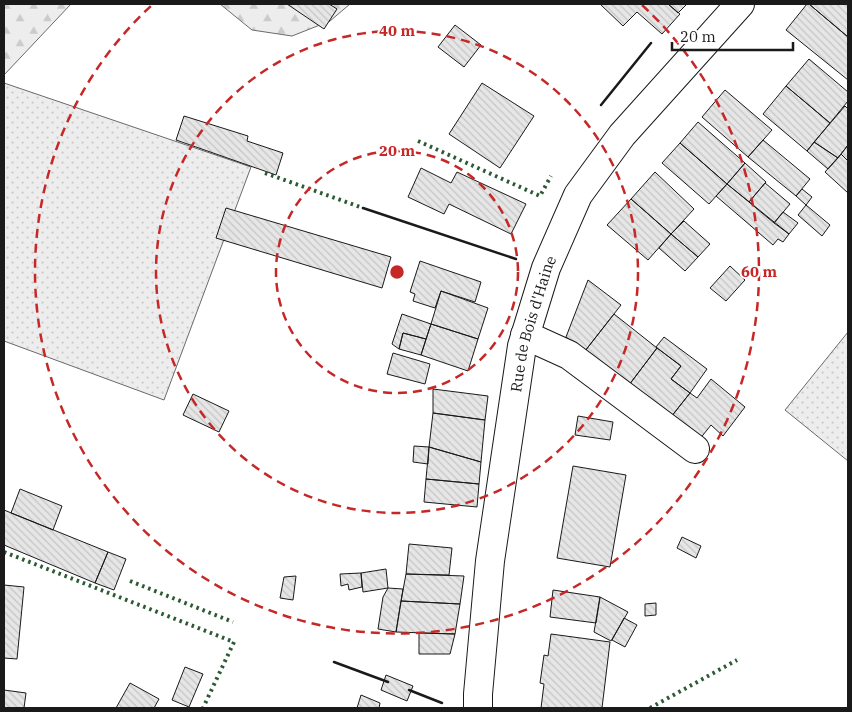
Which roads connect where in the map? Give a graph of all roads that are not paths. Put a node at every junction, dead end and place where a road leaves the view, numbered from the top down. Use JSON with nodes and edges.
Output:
{"nodes":[{"id":1,"x":740,"y":4,"type":"edge"},
{"id":2,"x":525,"y":335,"type":"junction"},
{"id":3,"x":694,"y":449,"type":"dead end"},
{"id":4,"x":478,"y":708,"type":"edge"}],
"edges":[{"from":1,"to":2,"type":"street","name":"Rue de Bois d'Haine"},
{"from":2,"to":3,"type":"street"},
{"from":2,"to":4,"type":"street","name":"Rue de Bois d'Haine"}]}
